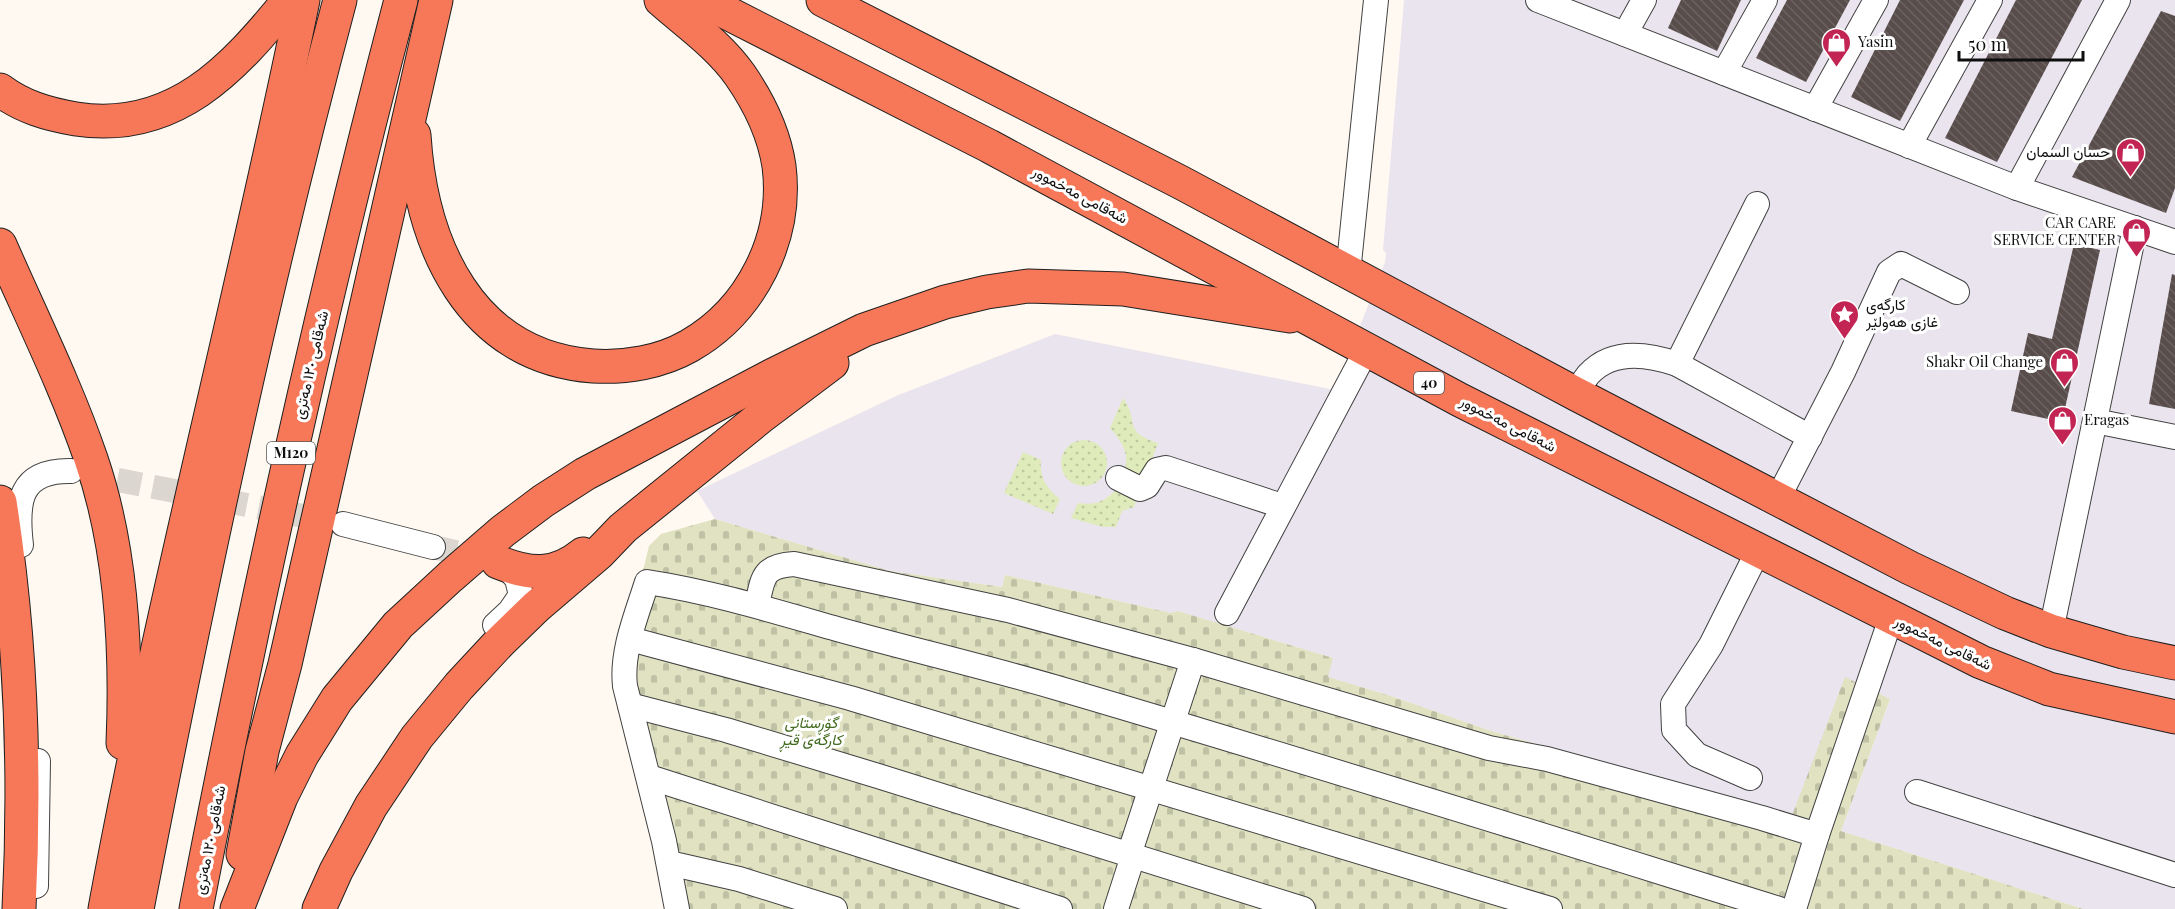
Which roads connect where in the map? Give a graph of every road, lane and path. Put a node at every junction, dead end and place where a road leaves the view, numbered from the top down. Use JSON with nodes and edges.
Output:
{"nodes":[{"id":1,"x":289,"y":0,"type":"edge"},
{"id":2,"x":303,"y":0,"type":"edge"},
{"id":3,"x":340,"y":0,"type":"edge"},
{"id":4,"x":401,"y":0,"type":"edge"},
{"id":5,"x":436,"y":0,"type":"edge"},
{"id":6,"x":661,"y":0,"type":"edge"},
{"id":7,"x":702,"y":0,"type":"edge"},
{"id":8,"x":824,"y":0,"type":"edge"},
{"id":9,"x":1376,"y":0,"type":"edge"},
{"id":10,"x":1538,"y":0,"type":"edge"},
{"id":11,"x":1644,"y":0,"type":"edge"},
{"id":12,"x":1765,"y":0,"type":"edge"},
{"id":13,"x":1876,"y":0,"type":"edge"},
{"id":14,"x":1990,"y":0,"type":"edge"},
{"id":15,"x":2118,"y":0,"type":"edge"},
{"id":16,"x":1625,"y":34,"type":"junction"},
{"id":17,"x":1724,"y":73,"type":"junction"},
{"id":18,"x":0,"y":90,"type":"edge"},
{"id":19,"x":412,"y":103,"type":"junction"},
{"id":20,"x":1815,"y":109,"type":"junction"},
{"id":21,"x":1909,"y":146,"type":"junction"},
{"id":22,"x":2017,"y":188,"type":"junction"},
{"id":23,"x":1757,"y":204,"type":"dead end"},
{"id":24,"x":2135,"y":228,"type":"junction"},
{"id":25,"x":2175,"y":242,"type":"edge"},
{"id":26,"x":0,"y":245,"type":"edge"},
{"id":27,"x":1348,"y":273,"type":"junction"},
{"id":28,"x":1957,"y":291,"type":"dead end"},
{"id":29,"x":921,"y":310,"type":"junction"},
{"id":30,"x":1316,"y":320,"type":"junction"},
{"id":31,"x":1367,"y":349,"type":"junction"},
{"id":32,"x":1677,"y":364,"type":"junction"},
{"id":33,"x":1576,"y":394,"type":"junction"},
{"id":34,"x":2096,"y":421,"type":"junction"},
{"id":35,"x":1810,"y":436,"type":"junction"},
{"id":36,"x":2175,"y":437,"type":"edge"},
{"id":37,"x":71,"y":471,"type":"tunnel mouth"},
{"id":38,"x":1118,"y":478,"type":"dead end"},
{"id":39,"x":1777,"y":500,"type":"junction"},
{"id":40,"x":0,"y":502,"type":"edge"},
{"id":41,"x":1282,"y":506,"type":"junction"},
{"id":42,"x":343,"y":524,"type":"tunnel mouth"},
{"id":43,"x":623,"y":528,"type":"junction"},
{"id":44,"x":433,"y":547,"type":"tunnel mouth"},
{"id":45,"x":1758,"y":551,"type":"junction"},
{"id":46,"x":501,"y":563,"type":"joint"},
{"id":47,"x":757,"y":605,"type":"junction"},
{"id":48,"x":1227,"y":613,"type":"dead end"},
{"id":49,"x":1891,"y":618,"type":"junction"},
{"id":50,"x":2051,"y":632,"type":"junction"},
{"id":51,"x":630,"y":639,"type":"junction"},
{"id":52,"x":1193,"y":660,"type":"junction"},
{"id":53,"x":2175,"y":663,"type":"edge"},
{"id":54,"x":630,"y":705,"type":"junction"},
{"id":55,"x":2175,"y":717,"type":"edge"},
{"id":56,"x":1173,"y":721,"type":"junction"},
{"id":57,"x":649,"y":777,"type":"junction"},
{"id":58,"x":1750,"y":778,"type":"dead end"},
{"id":59,"x":1151,"y":788,"type":"junction"},
{"id":60,"x":1917,"y":792,"type":"dead end"},
{"id":61,"x":119,"y":831,"type":"junction"},
{"id":62,"x":1817,"y":835,"type":"junction"},
{"id":63,"x":1131,"y":856,"type":"junction"},
{"id":64,"x":669,"y":863,"type":"junction"},
{"id":65,"x":2175,"y":876,"type":"edge"},
{"id":66,"x":19,"y":909,"type":"edge"},
{"id":67,"x":35,"y":909,"type":"edge"},
{"id":68,"x":105,"y":909,"type":"edge"},
{"id":69,"x":137,"y":909,"type":"edge"},
{"id":70,"x":196,"y":909,"type":"edge"},
{"id":71,"x":233,"y":909,"type":"edge"},
{"id":72,"x":237,"y":909,"type":"edge"},
{"id":73,"x":303,"y":909,"type":"edge"},
{"id":74,"x":319,"y":909,"type":"edge"},
{"id":75,"x":677,"y":909,"type":"edge"},
{"id":76,"x":835,"y":909,"type":"edge"},
{"id":77,"x":1060,"y":909,"type":"edge"},
{"id":78,"x":1116,"y":909,"type":"edge"},
{"id":79,"x":1303,"y":909,"type":"edge"},
{"id":80,"x":1550,"y":909,"type":"edge"},
{"id":81,"x":1779,"y":909,"type":"edge"},
{"id":82,"x":1794,"y":909,"type":"edge"}],
"edges":[{"from":1,"to":18,"type":"highway"},
{"from":2,"to":61,"type":"highway"},
{"from":3,"to":69,"type":"highway"},
{"from":4,"to":70,"type":"highway","name":"شەقامی ١٢٠ مەتری","number":"M120"},
{"from":5,"to":19,"type":"highway"},
{"from":6,"to":19,"type":"highway"},
{"from":7,"to":30,"type":"highway","name":"شەقامی مەخموور","number":"40"},
{"from":8,"to":27,"type":"highway"},
{"from":9,"to":27,"type":"street"},
{"from":10,"to":16,"type":"street"},
{"from":11,"to":16,"type":"street"},
{"from":12,"to":17,"type":"street"},
{"from":13,"to":20,"type":"street"},
{"from":14,"to":21,"type":"street"},
{"from":15,"to":22,"type":"street"},
{"from":16,"to":17,"type":"street"},
{"from":17,"to":20,"type":"street"},
{"from":19,"to":71,"type":"highway"},
{"from":20,"to":21,"type":"street"},
{"from":21,"to":22,"type":"street"},
{"from":22,"to":24,"type":"street"},
{"from":23,"to":32,"type":"street"},
{"from":24,"to":25,"type":"street"},
{"from":24,"to":34,"type":"street"},
{"from":26,"to":61,"type":"highway"},
{"from":27,"to":33,"type":"highway"},
{"from":28,"to":35,"type":"street"},
{"from":29,"to":30,"type":"highway"},
{"from":29,"to":43,"type":"highway"},
{"from":29,"to":72,"type":"highway"},
{"from":30,"to":31,"type":"highway","name":"شەقامی مەخموور","number":"40"},
{"from":31,"to":41,"type":"street"},
{"from":31,"to":45,"type":"highway","name":"شەقامی مەخموور","number":"40"},
{"from":32,"to":33,"type":"street"},
{"from":32,"to":35,"type":"street"},
{"from":33,"to":39,"type":"highway"},
{"from":34,"to":36,"type":"street"},
{"from":34,"to":50,"type":"street"},
{"from":35,"to":39,"type":"street"},
{"from":37,"to":67,"type":"street"},
{"from":38,"to":41,"type":"street"},
{"from":39,"to":50,"type":"highway"},
{"from":40,"to":66,"type":"highway"},
{"from":41,"to":48,"type":"street"},
{"from":42,"to":44,"type":"street"},
{"from":43,"to":46,"type":"highway"},
{"from":43,"to":74,"type":"highway"},
{"from":45,"to":49,"type":"highway","name":"شەقامی مەخموور","number":"40"},
{"from":45,"to":58,"type":"street"},
{"from":46,"to":73,"type":"street"},
{"from":47,"to":51,"type":"street"},
{"from":47,"to":52,"type":"street"},
{"from":47,"to":56,"type":"street"},
{"from":49,"to":55,"type":"highway","name":"شەقامی مەخموور","number":"40"},
{"from":49,"to":62,"type":"street"},
{"from":50,"to":53,"type":"highway"},
{"from":51,"to":54,"type":"street"},
{"from":51,"to":59,"type":"street"},
{"from":52,"to":56,"type":"street"},
{"from":52,"to":62,"type":"street"},
{"from":54,"to":57,"type":"street"},
{"from":54,"to":63,"type":"street"},
{"from":56,"to":59,"type":"street"},
{"from":56,"to":81,"type":"street"},
{"from":57,"to":64,"type":"street"},
{"from":57,"to":77,"type":"street"},
{"from":59,"to":63,"type":"street"},
{"from":59,"to":80,"type":"street"},
{"from":60,"to":65,"type":"street"},
{"from":61,"to":68,"type":"highway"},
{"from":62,"to":82,"type":"street"},
{"from":63,"to":78,"type":"street"},
{"from":63,"to":79,"type":"street"},
{"from":64,"to":75,"type":"street"},
{"from":64,"to":76,"type":"street"}]}
